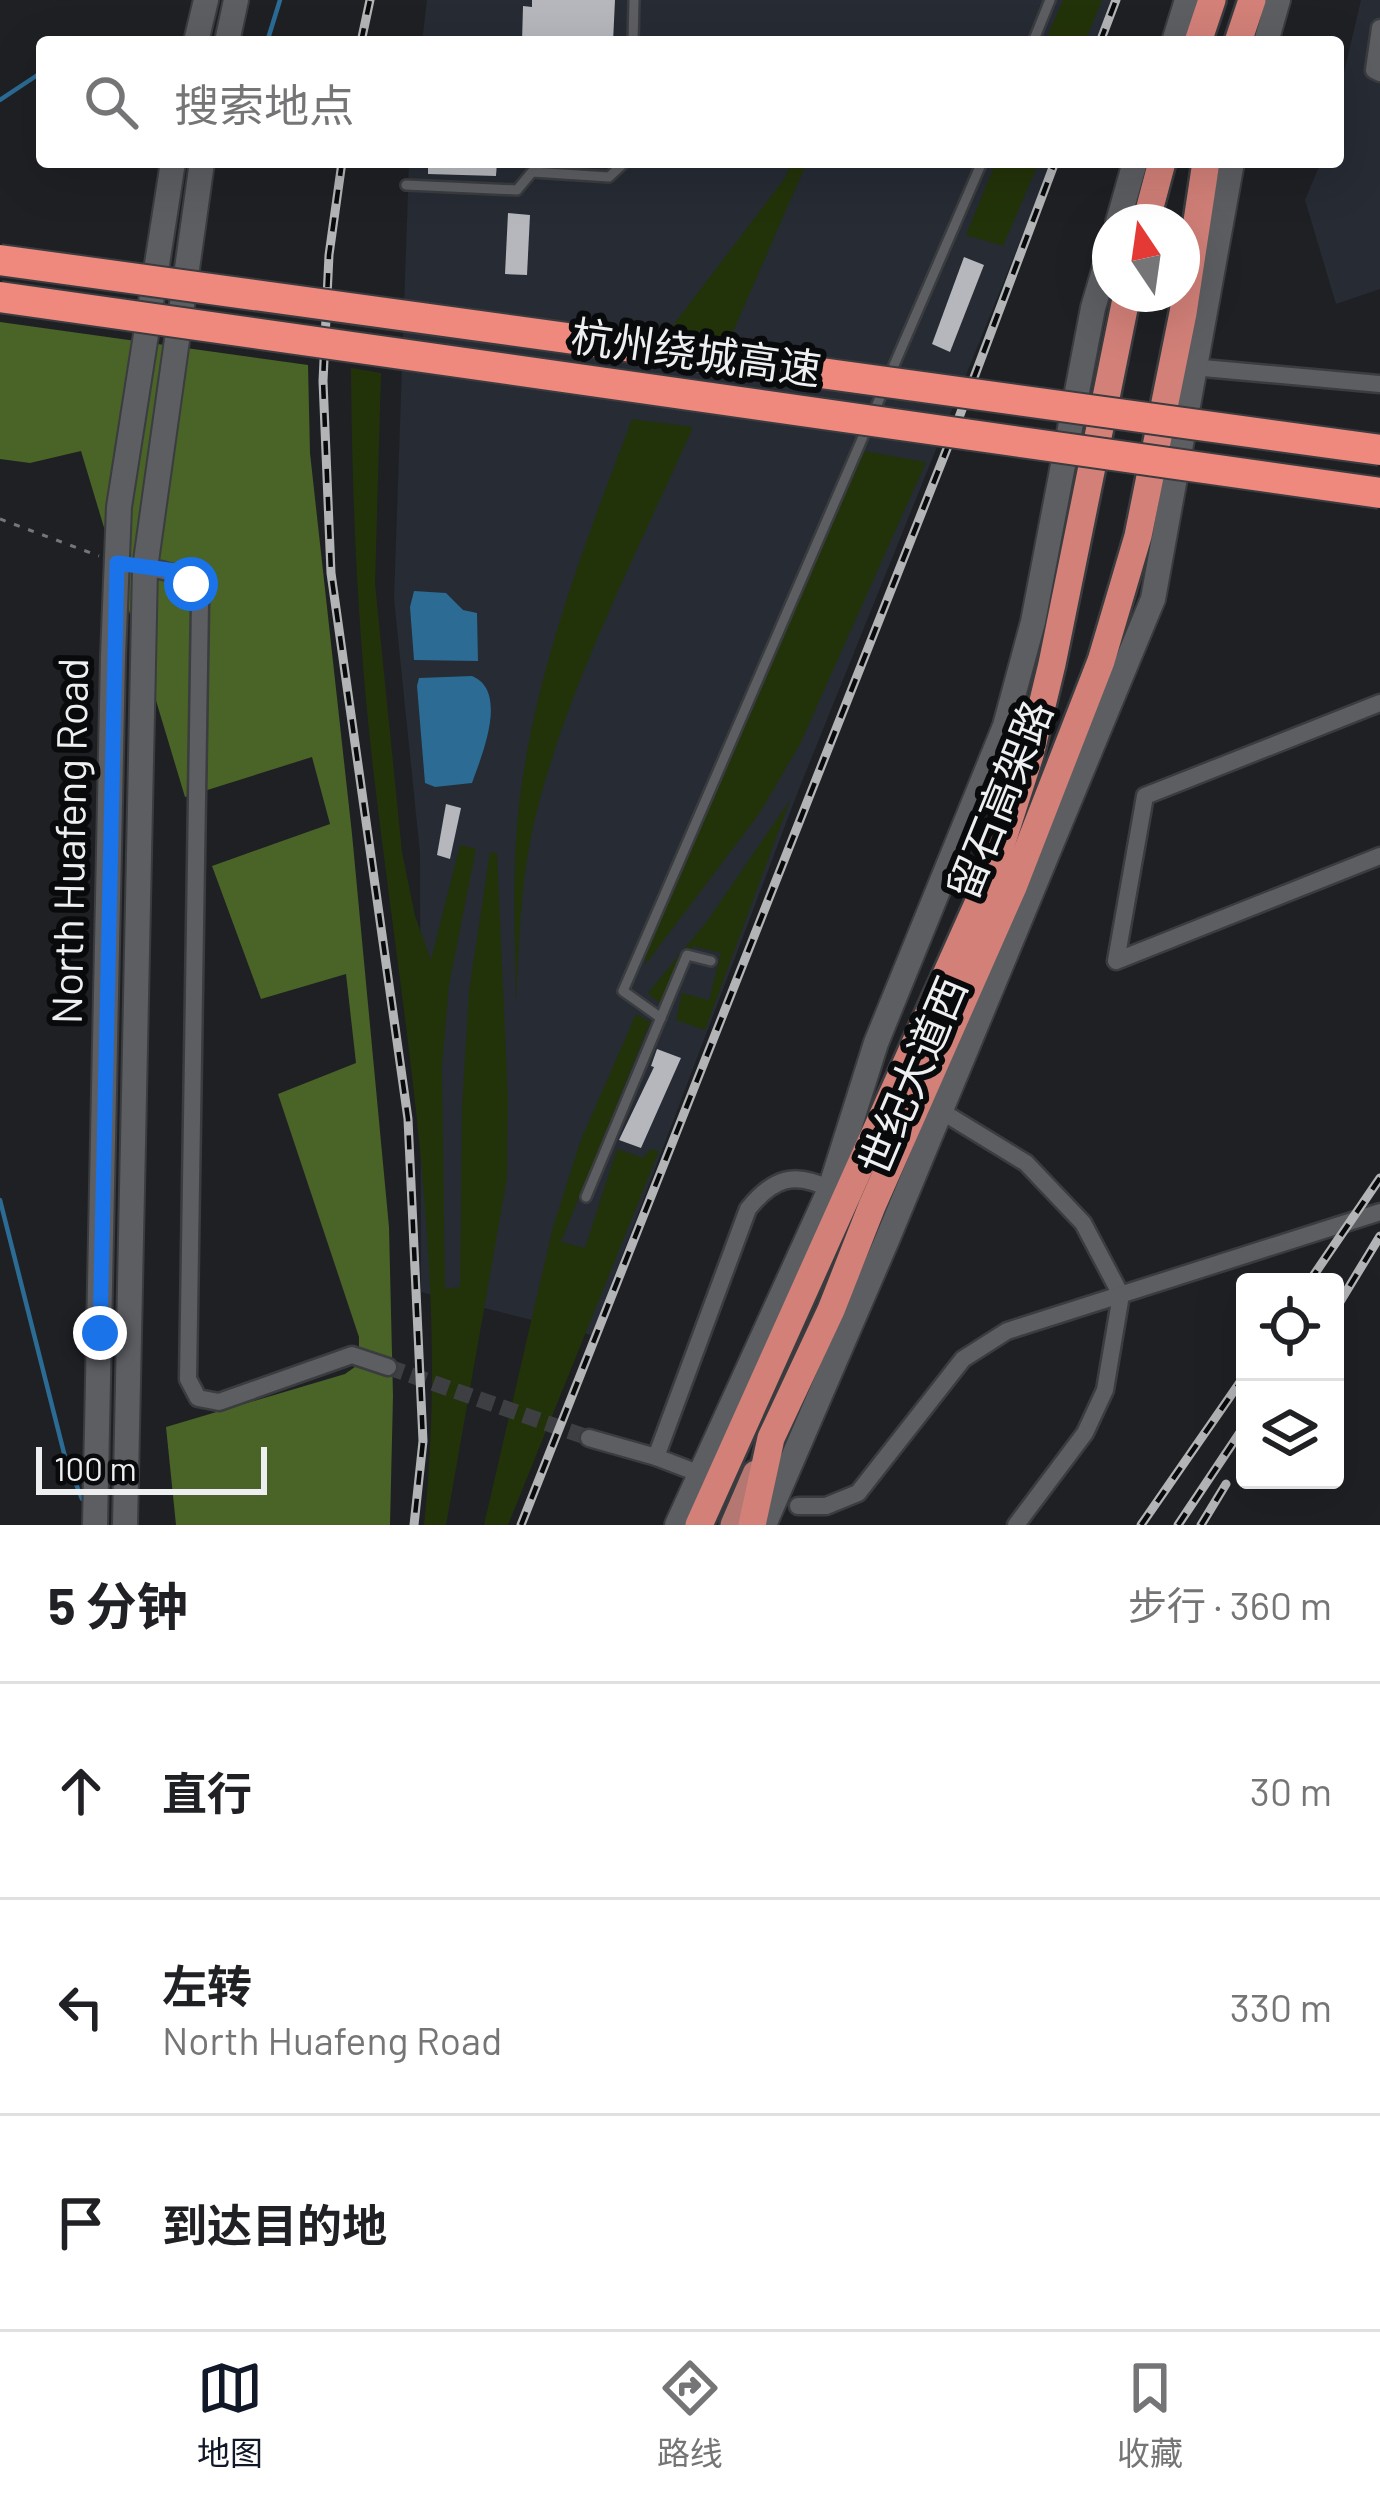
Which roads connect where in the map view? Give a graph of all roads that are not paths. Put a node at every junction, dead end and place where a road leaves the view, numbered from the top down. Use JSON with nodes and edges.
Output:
{"nodes":[{"id":1,"x":206,"y":0,"type":"edge"},
{"id":2,"x":236,"y":0,"type":"edge"},
{"id":3,"x":634,"y":0,"type":"edge"},
{"id":4,"x":1050,"y":0,"type":"edge"},
{"id":5,"x":1187,"y":0,"type":"edge"},
{"id":6,"x":1212,"y":0,"type":"edge"},
{"id":7,"x":1252,"y":0,"type":"edge"},
{"id":8,"x":1278,"y":0,"type":"edge"},
{"id":9,"x":1380,"y":28,"type":"edge"},
{"id":10,"x":197,"y":36,"type":"edge"},
{"id":11,"x":228,"y":36,"type":"edge"},
{"id":12,"x":633,"y":36,"type":"edge"},
{"id":13,"x":1035,"y":36,"type":"edge"},
{"id":14,"x":1176,"y":36,"type":"edge"},
{"id":15,"x":1200,"y":36,"type":"edge"},
{"id":16,"x":1240,"y":36,"type":"edge"},
{"id":17,"x":1268,"y":36,"type":"edge"},
{"id":18,"x":1380,"y":74,"type":"edge"},
{"id":19,"x":171,"y":168,"type":"edge"},
{"id":20,"x":201,"y":168,"type":"edge"},
{"id":21,"x":619,"y":168,"type":"edge"},
{"id":22,"x":979,"y":168,"type":"edge"},
{"id":23,"x":1133,"y":168,"type":"edge"},
{"id":24,"x":1160,"y":168,"type":"edge"},
{"id":25,"x":1206,"y":168,"type":"edge"},
{"id":26,"x":1231,"y":168,"type":"edge"},
{"id":27,"x":406,"y":185,"type":"dead end"},
{"id":28,"x":1123,"y":204,"type":"edge"},
{"id":29,"x":1151,"y":204,"type":"edge"},
{"id":30,"x":0,"y":260,"type":"edge"},
{"id":31,"x":0,"y":297,"type":"edge"},
{"id":32,"x":1093,"y":312,"type":"edge"},
{"id":33,"x":1124,"y":312,"type":"edge"},
{"id":34,"x":1192,"y":367,"type":"junction"},
{"id":35,"x":1380,"y":383,"type":"edge"},
{"id":36,"x":1380,"y":450,"type":"edge"},
{"id":37,"x":1380,"y":493,"type":"edge"},
{"id":38,"x":145,"y":568,"type":"junction"},
{"id":39,"x":1380,"y":703,"type":"edge"},
{"id":40,"x":1030,"y":755,"type":"junction"},
{"id":41,"x":1380,"y":856,"type":"edge"},
{"id":42,"x":711,"y":961,"type":"dead end"},
{"id":43,"x":661,"y":1018,"type":"junction"},
{"id":44,"x":941,"y":1111,"type":"junction"},
{"id":45,"x":830,"y":1190,"type":"junction"},
{"id":46,"x":586,"y":1197,"type":"dead end"},
{"id":47,"x":1380,"y":1212,"type":"edge"},
{"id":48,"x":1121,"y":1295,"type":"junction"},
{"id":49,"x":388,"y":1366,"type":"tunnel mouth"},
{"id":50,"x":589,"y":1438,"type":"tunnel mouth"},
{"id":51,"x":771,"y":1438,"type":"junction"},
{"id":52,"x":656,"y":1457,"type":"junction"},
{"id":53,"x":690,"y":1470,"type":"dead end"},
{"id":54,"x":798,"y":1507,"type":"dead end"},
{"id":55,"x":95,"y":1525,"type":"edge"},
{"id":56,"x":125,"y":1525,"type":"edge"},
{"id":57,"x":677,"y":1525,"type":"edge"},
{"id":58,"x":699,"y":1525,"type":"edge"},
{"id":59,"x":734,"y":1525,"type":"edge"},
{"id":60,"x":752,"y":1525,"type":"edge"},
{"id":61,"x":764,"y":1525,"type":"edge"},
{"id":62,"x":1016,"y":1525,"type":"edge"}],
"edges":[{"from":1,"to":10,"type":"main road"},
{"from":2,"to":11,"type":"main road"},
{"from":3,"to":12,"type":"lane"},
{"from":4,"to":13,"type":"lane"},
{"from":5,"to":14,"type":"main road"},
{"from":6,"to":15,"type":"highway"},
{"from":7,"to":16,"type":"highway"},
{"from":8,"to":17,"type":"main road"},
{"from":9,"to":18,"type":"street"},
{"from":19,"to":55,"type":"main road","name":"North Huafeng Road"},
{"from":20,"to":38,"type":"main road","name":"North Huafeng Road"},
{"from":21,"to":27,"type":"lane"},
{"from":22,"to":43,"type":"lane"},
{"from":23,"to":28,"type":"main road"},
{"from":24,"to":29,"type":"highway"},
{"from":25,"to":51,"type":"highway","name":"留石高架路"},
{"from":26,"to":34,"type":"main road","name":"世纪大道西"},
{"from":30,"to":36,"type":"highway","name":"杭州绕城高速","bridge":true},
{"from":31,"to":37,"type":"highway","name":"杭州绕城高速","bridge":true},
{"from":32,"to":45,"type":"main road","name":"世纪大道西"},
{"from":33,"to":40,"type":"highway","name":"留石高架路"},
{"from":34,"to":35,"type":"street"},
{"from":34,"to":44,"type":"main road","name":"世纪大道西"},
{"from":38,"to":49,"type":"street"},
{"from":38,"to":56,"type":"main road","name":"North Huafeng Road"},
{"from":39,"to":41,"type":"street"},
{"from":40,"to":45,"type":"highway"},
{"from":40,"to":58,"type":"highway","name":"留石高架路"},
{"from":42,"to":43,"type":"lane"},
{"from":43,"to":46,"type":"lane"},
{"from":44,"to":48,"type":"street"},
{"from":44,"to":61,"type":"main road","name":"世纪大道西"},
{"from":45,"to":52,"type":"street"},
{"from":45,"to":57,"type":"main road","name":"世纪大道西"},
{"from":47,"to":48,"type":"street"},
{"from":48,"to":54,"type":"street"},
{"from":48,"to":62,"type":"street"},
{"from":50,"to":52,"type":"street"},
{"from":51,"to":59,"type":"main road"},
{"from":51,"to":60,"type":"highway","name":"留石高架路"},
{"from":52,"to":53,"type":"street"}]}
